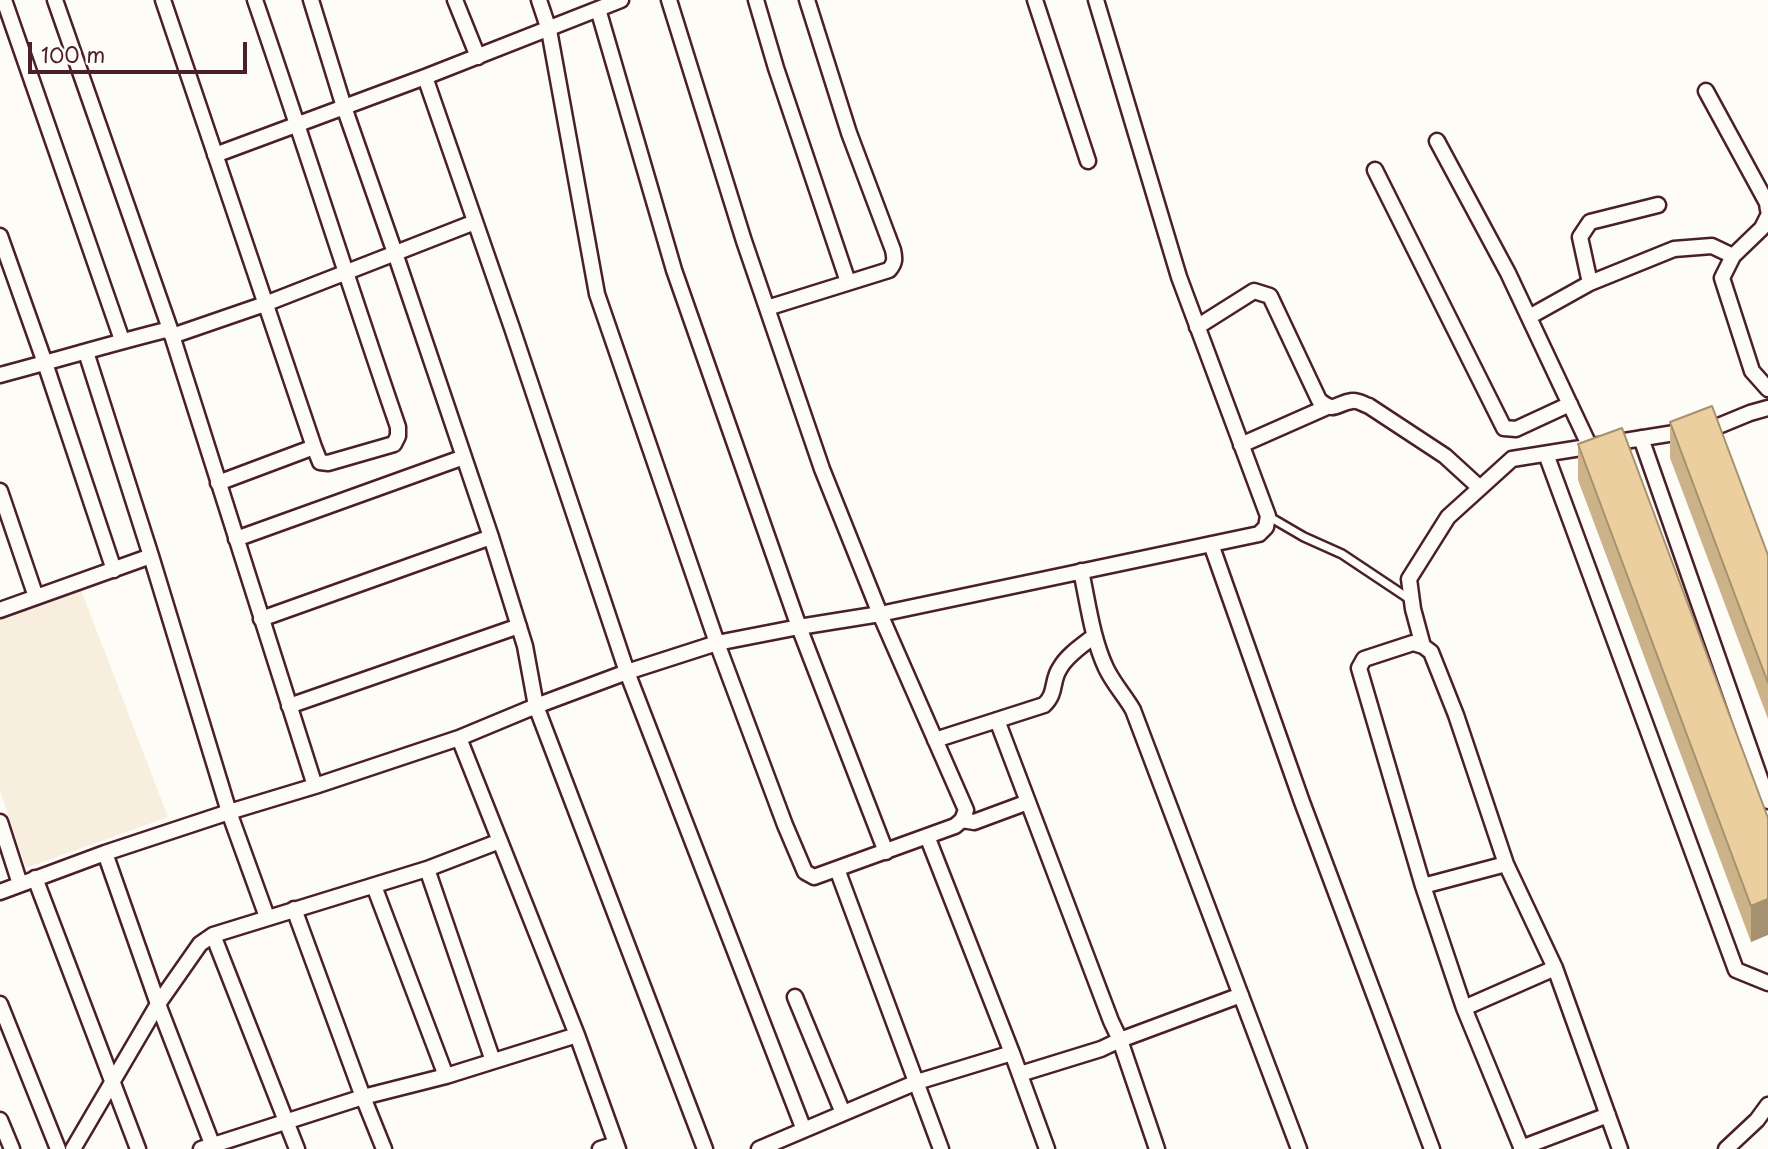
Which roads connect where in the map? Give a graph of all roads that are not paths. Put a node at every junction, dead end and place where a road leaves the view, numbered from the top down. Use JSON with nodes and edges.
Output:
{"nodes":[{"id":1,"x":4,"y":0,"type":"edge"},
{"id":2,"x":55,"y":0,"type":"edge"},
{"id":3,"x":163,"y":0,"type":"edge"},
{"id":4,"x":256,"y":0,"type":"edge"},
{"id":5,"x":311,"y":0,"type":"edge"},
{"id":6,"x":455,"y":0,"type":"edge"},
{"id":7,"x":539,"y":0,"type":"edge"},
{"id":8,"x":621,"y":0,"type":"edge"},
{"id":9,"x":669,"y":0,"type":"edge"},
{"id":10,"x":756,"y":0,"type":"edge"},
{"id":11,"x":807,"y":0,"type":"edge"},
{"id":12,"x":1035,"y":0,"type":"edge"},
{"id":13,"x":1096,"y":0,"type":"edge"},
{"id":14,"x":598,"y":9,"type":"junction"},
{"id":15,"x":549,"y":30,"type":"junction"},
{"id":16,"x":478,"y":57,"type":"junction"},
{"id":17,"x":425,"y":77,"type":"junction"},
{"id":18,"x":1706,"y":92,"type":"dead end"},
{"id":19,"x":344,"y":107,"type":"junction"},
{"id":20,"x":298,"y":125,"type":"junction"},
{"id":21,"x":1437,"y":141,"type":"dead end"},
{"id":22,"x":215,"y":155,"type":"junction"},
{"id":23,"x":1088,"y":160,"type":"dead end"},
{"id":24,"x":1375,"y":170,"type":"dead end"},
{"id":25,"x":1658,"y":205,"type":"dead end"},
{"id":26,"x":1768,"y":210,"type":"edge"},
{"id":27,"x":1768,"y":216,"type":"edge"},
{"id":28,"x":475,"y":222,"type":"junction"},
{"id":29,"x":0,"y":236,"type":"edge"},
{"id":30,"x":395,"y":253,"type":"junction"},
{"id":31,"x":1733,"y":256,"type":"junction"},
{"id":32,"x":345,"y":273,"type":"junction"},
{"id":33,"x":848,"y":282,"type":"junction"},
{"id":34,"x":1590,"y":283,"type":"junction"},
{"id":35,"x":265,"y":304,"type":"junction"},
{"id":36,"x":766,"y":308,"type":"junction"},
{"id":37,"x":1529,"y":317,"type":"junction"},
{"id":38,"x":1197,"y":327,"type":"junction"},
{"id":39,"x":171,"y":333,"type":"junction"},
{"id":40,"x":122,"y":340,"type":"junction"},
{"id":41,"x":86,"y":352,"type":"junction"},
{"id":42,"x":45,"y":363,"type":"junction"},
{"id":43,"x":0,"y":375,"type":"edge"},
{"id":44,"x":1768,"y":389,"type":"edge"},
{"id":45,"x":1570,"y":404,"type":"junction"},
{"id":46,"x":1327,"y":407,"type":"junction"},
{"id":47,"x":1768,"y":408,"type":"edge"},
{"id":48,"x":1716,"y":427,"type":"junction"},
{"id":49,"x":1641,"y":438,"type":"junction"},
{"id":50,"x":1724,"y":442,"type":"edge"},
{"id":51,"x":1241,"y":445,"type":"junction"},
{"id":52,"x":314,"y":447,"type":"junction"},
{"id":53,"x":1590,"y":447,"type":"junction"},
{"id":54,"x":1546,"y":454,"type":"junction"},
{"id":55,"x":464,"y":457,"type":"junction"},
{"id":56,"x":218,"y":483,"type":"junction"},
{"id":57,"x":1480,"y":488,"type":"junction"},
{"id":58,"x":0,"y":491,"type":"edge"},
{"id":59,"x":1268,"y":516,"type":"junction"},
{"id":60,"x":491,"y":537,"type":"junction"},
{"id":61,"x":236,"y":540,"type":"junction"},
{"id":62,"x":1211,"y":544,"type":"junction"},
{"id":63,"x":151,"y":556,"type":"junction"},
{"id":64,"x":114,"y":570,"type":"junction"},
{"id":65,"x":1081,"y":571,"type":"junction"},
{"id":66,"x":36,"y":597,"type":"junction"},
{"id":67,"x":1412,"y":601,"type":"junction"},
{"id":68,"x":0,"y":610,"type":"edge"},
{"id":69,"x":880,"y":614,"type":"junction"},
{"id":70,"x":261,"y":619,"type":"junction"},
{"id":71,"x":519,"y":626,"type":"junction"},
{"id":72,"x":799,"y":627,"type":"junction"},
{"id":73,"x":1094,"y":636,"type":"junction"},
{"id":74,"x":717,"y":643,"type":"junction"},
{"id":75,"x":1423,"y":646,"type":"junction"},
{"id":76,"x":626,"y":672,"type":"junction"},
{"id":77,"x":289,"y":706,"type":"junction"},
{"id":78,"x":536,"y":706,"type":"junction"},
{"id":79,"x":997,"y":720,"type":"junction"},
{"id":80,"x":458,"y":738,"type":"junction"},
{"id":81,"x":935,"y":740,"type":"junction"},
{"id":82,"x":315,"y":786,"type":"junction"},
{"id":83,"x":1768,"y":801,"type":"edge"},
{"id":84,"x":1028,"y":802,"type":"junction"},
{"id":85,"x":229,"y":812,"type":"junction"},
{"id":86,"x":962,"y":820,"type":"junction"},
{"id":87,"x":0,"y":822,"type":"edge"},
{"id":88,"x":927,"y":836,"type":"junction"},
{"id":89,"x":500,"y":841,"type":"junction"},
{"id":90,"x":886,"y":852,"type":"junction"},
{"id":91,"x":105,"y":853,"type":"junction"},
{"id":92,"x":1506,"y":864,"type":"junction"},
{"id":93,"x":427,"y":869,"type":"junction"},
{"id":94,"x":837,"y":869,"type":"junction"},
{"id":95,"x":35,"y":878,"type":"junction"},
{"id":96,"x":20,"y":884,"type":"junction"},
{"id":97,"x":374,"y":886,"type":"junction"},
{"id":98,"x":1423,"y":886,"type":"junction"},
{"id":99,"x":0,"y":892,"type":"edge"},
{"id":100,"x":294,"y":909,"type":"junction"},
{"id":101,"x":267,"y":917,"type":"junction"},
{"id":102,"x":213,"y":934,"type":"junction"},
{"id":103,"x":1555,"y":968,"type":"junction"},
{"id":104,"x":1768,"y":983,"type":"edge"},
{"id":105,"x":1241,"y":995,"type":"junction"},
{"id":106,"x":795,"y":997,"type":"dead end"},
{"id":107,"x":0,"y":1004,"type":"edge"},
{"id":108,"x":158,"y":1004,"type":"junction"},
{"id":109,"x":1464,"y":1008,"type":"junction"},
{"id":110,"x":577,"y":1035,"type":"junction"},
{"id":111,"x":1120,"y":1040,"type":"junction"},
{"id":112,"x":1012,"y":1053,"type":"junction"},
{"id":113,"x":493,"y":1061,"type":"junction"},
{"id":114,"x":1020,"y":1074,"type":"junction"},
{"id":115,"x":446,"y":1076,"type":"junction"},
{"id":116,"x":112,"y":1080,"type":"junction"},
{"id":117,"x":917,"y":1082,"type":"junction"},
{"id":118,"x":363,"y":1097,"type":"junction"},
{"id":119,"x":1768,"y":1105,"type":"edge"},
{"id":120,"x":843,"y":1113,"type":"junction"},
{"id":121,"x":1608,"y":1115,"type":"junction"},
{"id":122,"x":0,"y":1120,"type":"edge"},
{"id":123,"x":285,"y":1121,"type":"junction"},
{"id":124,"x":804,"y":1130,"type":"junction"},
{"id":125,"x":617,"y":1147,"type":"edge"},
{"id":126,"x":209,"y":1148,"type":"edge"},
{"id":127,"x":12,"y":1149,"type":"edge"},
{"id":128,"x":58,"y":1149,"type":"edge"},
{"id":129,"x":73,"y":1149,"type":"edge"},
{"id":130,"x":138,"y":1149,"type":"edge"},
{"id":131,"x":297,"y":1149,"type":"edge"},
{"id":132,"x":384,"y":1149,"type":"edge"},
{"id":133,"x":600,"y":1149,"type":"edge"},
{"id":134,"x":705,"y":1149,"type":"edge"},
{"id":135,"x":759,"y":1149,"type":"edge"},
{"id":136,"x":941,"y":1149,"type":"edge"},
{"id":137,"x":1047,"y":1149,"type":"edge"},
{"id":138,"x":1157,"y":1149,"type":"edge"},
{"id":139,"x":1299,"y":1149,"type":"edge"},
{"id":140,"x":1432,"y":1149,"type":"edge"},
{"id":141,"x":1522,"y":1149,"type":"edge"},
{"id":142,"x":1620,"y":1149,"type":"edge"},
{"id":143,"x":1726,"y":1149,"type":"edge"}],
"edges":[{"from":1,"to":40,"type":"street"},
{"from":2,"to":39,"type":"street"},
{"from":3,"to":22,"type":"street"},
{"from":4,"to":20,"type":"street"},
{"from":5,"to":19,"type":"street"},
{"from":6,"to":16,"type":"street"},
{"from":7,"to":15,"type":"street"},
{"from":8,"to":14,"type":"street"},
{"from":9,"to":36,"type":"street"},
{"from":10,"to":33,"type":"street"},
{"from":11,"to":33,"type":"street"},
{"from":12,"to":23,"type":"street"},
{"from":13,"to":38,"type":"street"},
{"from":14,"to":15,"type":"street"},
{"from":14,"to":72,"type":"street"},
{"from":15,"to":16,"type":"street"},
{"from":15,"to":74,"type":"street"},
{"from":16,"to":17,"type":"street"},
{"from":17,"to":19,"type":"street"},
{"from":17,"to":28,"type":"street"},
{"from":18,"to":26,"type":"street"},
{"from":19,"to":20,"type":"street"},
{"from":19,"to":30,"type":"street"},
{"from":20,"to":22,"type":"street"},
{"from":20,"to":32,"type":"street"},
{"from":21,"to":37,"type":"street"},
{"from":22,"to":35,"type":"street"},
{"from":24,"to":45,"type":"street"},
{"from":25,"to":34,"type":"street"},
{"from":27,"to":31,"type":"street"},
{"from":28,"to":30,"type":"street"},
{"from":28,"to":76,"type":"street"},
{"from":29,"to":42,"type":"street"},
{"from":30,"to":32,"type":"street"},
{"from":30,"to":55,"type":"street"},
{"from":31,"to":34,"type":"street"},
{"from":31,"to":44,"type":"street"},
{"from":32,"to":35,"type":"street"},
{"from":32,"to":52,"type":"street"},
{"from":33,"to":36,"type":"street"},
{"from":34,"to":37,"type":"street"},
{"from":35,"to":39,"type":"street"},
{"from":35,"to":52,"type":"street"},
{"from":36,"to":69,"type":"street"},
{"from":37,"to":45,"type":"street"},
{"from":38,"to":46,"type":"street"},
{"from":38,"to":51,"type":"street"},
{"from":39,"to":40,"type":"street"},
{"from":39,"to":56,"type":"street"},
{"from":40,"to":41,"type":"street"},
{"from":41,"to":42,"type":"street"},
{"from":41,"to":63,"type":"street"},
{"from":42,"to":43,"type":"street"},
{"from":42,"to":64,"type":"street"},
{"from":45,"to":53,"type":"street"},
{"from":46,"to":51,"type":"street"},
{"from":46,"to":57,"type":"street"},
{"from":47,"to":48,"type":"street"},
{"from":48,"to":49,"type":"street"},
{"from":48,"to":50,"type":"street"},
{"from":49,"to":53,"type":"street"},
{"from":49,"to":83,"type":"street"},
{"from":51,"to":59,"type":"street"},
{"from":52,"to":56,"type":"street"},
{"from":53,"to":54,"type":"street"},
{"from":54,"to":57,"type":"street"},
{"from":54,"to":104,"type":"street"},
{"from":55,"to":60,"type":"street"},
{"from":55,"to":61,"type":"street"},
{"from":56,"to":61,"type":"street"},
{"from":57,"to":67,"type":"street"},
{"from":58,"to":66,"type":"street"},
{"from":59,"to":62,"type":"street"},
{"from":59,"to":67,"type":"lane"},
{"from":60,"to":70,"type":"street"},
{"from":60,"to":71,"type":"street"},
{"from":61,"to":70,"type":"street"},
{"from":62,"to":65,"type":"street"},
{"from":62,"to":140,"type":"street"},
{"from":63,"to":64,"type":"street"},
{"from":63,"to":85,"type":"street"},
{"from":64,"to":66,"type":"street"},
{"from":65,"to":69,"type":"street"},
{"from":65,"to":73,"type":"street"},
{"from":66,"to":68,"type":"street"},
{"from":67,"to":75,"type":"street"},
{"from":69,"to":72,"type":"street"},
{"from":69,"to":81,"type":"street"},
{"from":70,"to":77,"type":"street"},
{"from":71,"to":77,"type":"street"},
{"from":71,"to":78,"type":"street"},
{"from":72,"to":74,"type":"street"},
{"from":72,"to":90,"type":"street"},
{"from":73,"to":79,"type":"street"},
{"from":73,"to":105,"type":"street"},
{"from":74,"to":76,"type":"street"},
{"from":74,"to":94,"type":"street"},
{"from":75,"to":92,"type":"street"},
{"from":75,"to":98,"type":"street"},
{"from":76,"to":78,"type":"street"},
{"from":76,"to":124,"type":"street"},
{"from":77,"to":82,"type":"street"},
{"from":78,"to":80,"type":"street"},
{"from":78,"to":134,"type":"street"},
{"from":79,"to":81,"type":"street"},
{"from":79,"to":84,"type":"street"},
{"from":80,"to":82,"type":"street"},
{"from":80,"to":89,"type":"street"},
{"from":81,"to":86,"type":"street"},
{"from":82,"to":85,"type":"street"},
{"from":84,"to":86,"type":"street"},
{"from":84,"to":111,"type":"street"},
{"from":85,"to":91,"type":"street"},
{"from":85,"to":101,"type":"street"},
{"from":86,"to":88,"type":"street"},
{"from":87,"to":96,"type":"street"},
{"from":88,"to":90,"type":"street"},
{"from":88,"to":112,"type":"street"},
{"from":89,"to":93,"type":"street"},
{"from":89,"to":110,"type":"street"},
{"from":90,"to":94,"type":"street"},
{"from":91,"to":95,"type":"street"},
{"from":91,"to":108,"type":"street"},
{"from":92,"to":98,"type":"street"},
{"from":92,"to":103,"type":"street"},
{"from":93,"to":97,"type":"street"},
{"from":93,"to":113,"type":"street"},
{"from":94,"to":117,"type":"street"},
{"from":95,"to":96,"type":"street"},
{"from":95,"to":116,"type":"street"},
{"from":96,"to":99,"type":"street"},
{"from":97,"to":100,"type":"street"},
{"from":97,"to":115,"type":"street"},
{"from":98,"to":109,"type":"street"},
{"from":100,"to":101,"type":"street"},
{"from":100,"to":118,"type":"street"},
{"from":101,"to":102,"type":"street"},
{"from":102,"to":108,"type":"street"},
{"from":102,"to":123,"type":"street"},
{"from":103,"to":109,"type":"street"},
{"from":103,"to":121,"type":"street"},
{"from":105,"to":111,"type":"street"},
{"from":105,"to":139,"type":"street"},
{"from":106,"to":120,"type":"street"},
{"from":107,"to":128,"type":"street"},
{"from":108,"to":116,"type":"street"},
{"from":108,"to":126,"type":"street"},
{"from":109,"to":141,"type":"street"},
{"from":110,"to":113,"type":"street"},
{"from":110,"to":125,"type":"street"},
{"from":111,"to":114,"type":"street"},
{"from":111,"to":138,"type":"street"},
{"from":112,"to":114,"type":"street"},
{"from":112,"to":117,"type":"street"},
{"from":113,"to":115,"type":"street"},
{"from":114,"to":137,"type":"street"},
{"from":115,"to":118,"type":"street"},
{"from":116,"to":129,"type":"street"},
{"from":116,"to":130,"type":"street"},
{"from":117,"to":120,"type":"street"},
{"from":117,"to":136,"type":"street"},
{"from":118,"to":123,"type":"street"},
{"from":118,"to":132,"type":"street"},
{"from":119,"to":143,"type":"street"},
{"from":120,"to":124,"type":"street"},
{"from":121,"to":141,"type":"street"},
{"from":121,"to":142,"type":"street"},
{"from":122,"to":127,"type":"street"},
{"from":123,"to":126,"type":"street"},
{"from":123,"to":131,"type":"street"},
{"from":124,"to":135,"type":"street"},
{"from":125,"to":133,"type":"street"}]}
